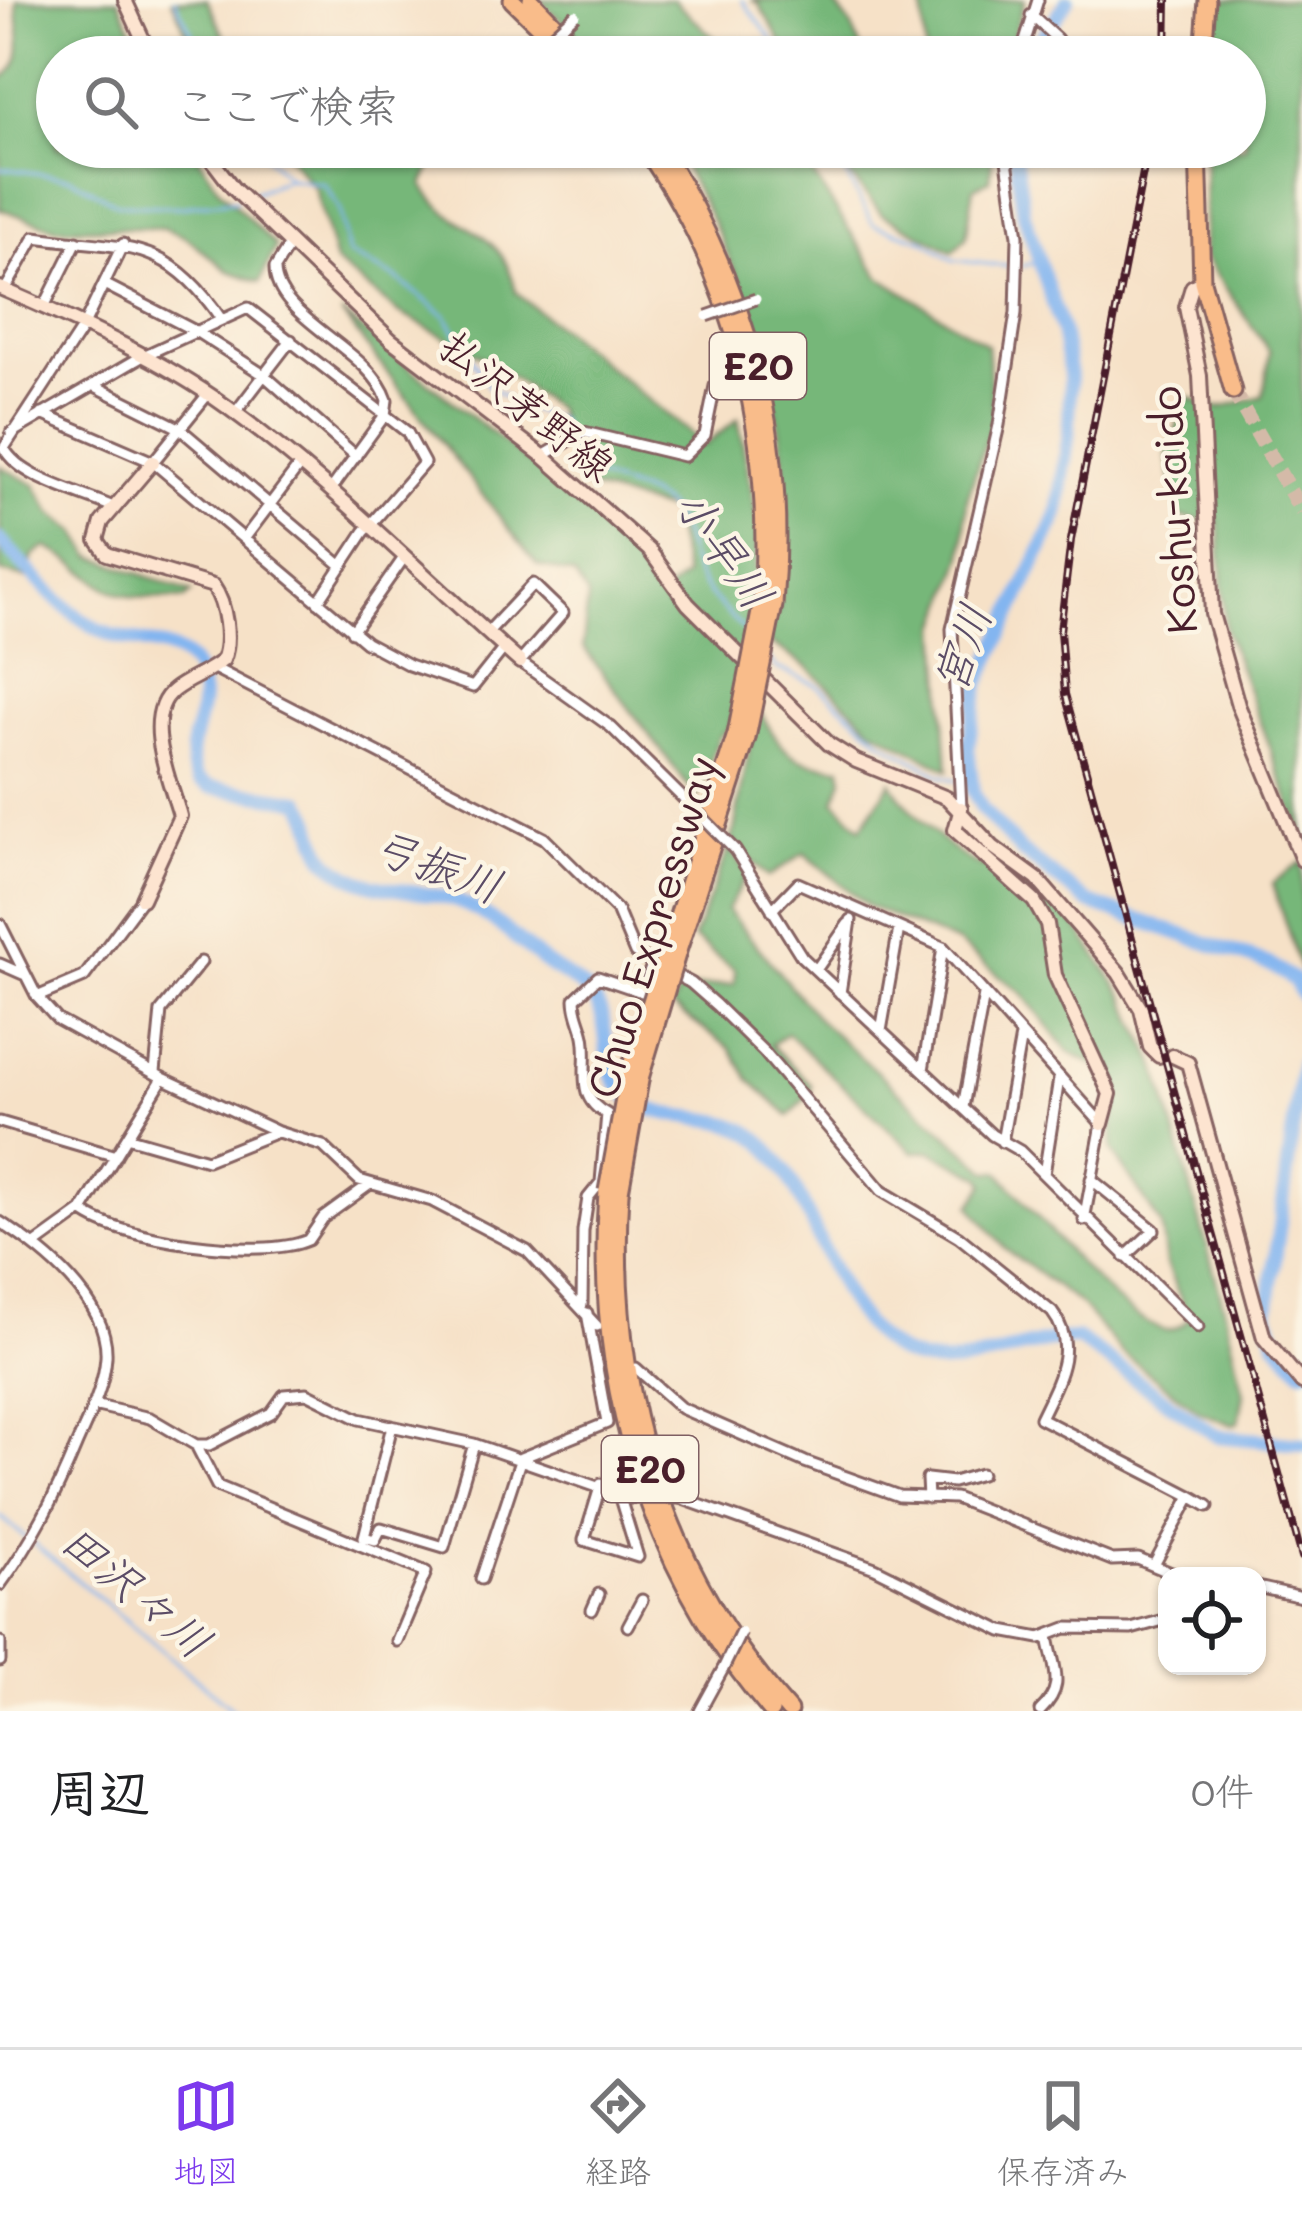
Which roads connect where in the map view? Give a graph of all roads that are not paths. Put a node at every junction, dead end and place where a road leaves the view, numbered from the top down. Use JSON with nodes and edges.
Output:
{"nodes":[{"id":1,"x":125,"y":0,"type":"edge"},
{"id":2,"x":512,"y":0,"type":"edge"},
{"id":3,"x":531,"y":0,"type":"edge"},
{"id":4,"x":1038,"y":0,"type":"edge"},
{"id":5,"x":1207,"y":0,"type":"edge"},
{"id":6,"x":577,"y":13,"type":"dead end"},
{"id":7,"x":1034,"y":19,"type":"junction"},
{"id":8,"x":141,"y":36,"type":"edge"},
{"id":9,"x":549,"y":36,"type":"edge"},
{"id":10,"x":552,"y":36,"type":"edge"},
{"id":11,"x":566,"y":36,"type":"edge"},
{"id":12,"x":1028,"y":36,"type":"edge"},
{"id":13,"x":1054,"y":36,"type":"edge"},
{"id":14,"x":1204,"y":36,"type":"edge"},
{"id":15,"x":217,"y":168,"type":"edge"},
{"id":16,"x":656,"y":168,"type":"edge"},
{"id":17,"x":672,"y":168,"type":"edge"},
{"id":18,"x":1007,"y":168,"type":"edge"},
{"id":19,"x":1199,"y":168,"type":"edge"},
{"id":20,"x":77,"y":241,"type":"junction"},
{"id":21,"x":123,"y":244,"type":"junction"},
{"id":22,"x":290,"y":244,"type":"junction"},
{"id":23,"x":1202,"y":281,"type":"junction"},
{"id":24,"x":106,"y":286,"type":"junction"},
{"id":25,"x":3,"y":289,"type":"edge"},
{"id":26,"x":759,"y":298,"type":"dead end"},
{"id":27,"x":44,"y":307,"type":"junction"},
{"id":28,"x":707,"y":316,"type":"dead end"},
{"id":29,"x":221,"y":319,"type":"junction"},
{"id":30,"x":83,"y":327,"type":"junction"},
{"id":31,"x":197,"y":332,"type":"junction"},
{"id":32,"x":291,"y":340,"type":"junction"},
{"id":33,"x":143,"y":356,"type":"junction"},
{"id":34,"x":264,"y":375,"type":"junction"},
{"id":35,"x":93,"y":385,"type":"junction"},
{"id":36,"x":715,"y":386,"type":"dead end"},
{"id":37,"x":1233,"y":391,"type":"tunnel mouth"},
{"id":38,"x":208,"y":394,"type":"junction"},
{"id":39,"x":235,"y":413,"type":"junction"},
{"id":40,"x":42,"y":414,"type":"junction"},
{"id":41,"x":385,"y":415,"type":"junction"},
{"id":42,"x":179,"y":428,"type":"junction"},
{"id":43,"x":11,"y":433,"type":"junction"},
{"id":44,"x":356,"y":456,"type":"junction"},
{"id":45,"x":543,"y":456,"type":"junction"},
{"id":46,"x":152,"y":462,"type":"junction"},
{"id":47,"x":299,"y":466,"type":"junction"},
{"id":48,"x":330,"y":491,"type":"junction"},
{"id":49,"x":271,"y":504,"type":"junction"},
{"id":50,"x":113,"y":507,"type":"junction"},
{"id":51,"x":372,"y":526,"type":"junction"},
{"id":52,"x":244,"y":539,"type":"junction"},
{"id":53,"x":403,"y":559,"type":"junction"},
{"id":54,"x":342,"y":566,"type":"junction"},
{"id":55,"x":318,"y":602,"type":"junction"},
{"id":56,"x":768,"y":603,"type":"junction"},
{"id":57,"x":352,"y":632,"type":"junction"},
{"id":58,"x":488,"y":633,"type":"junction"},
{"id":59,"x":504,"y":648,"type":"junction"},
{"id":60,"x":520,"y":662,"type":"junction"},
{"id":61,"x":214,"y":668,"type":"junction"},
{"id":62,"x":961,"y":808,"type":"junction"},
{"id":63,"x":1302,"y":860,"type":"edge"},
{"id":64,"x":142,"y":899,"type":"joint"},
{"id":65,"x":772,"y":910,"type":"junction"},
{"id":66,"x":853,"y":914,"type":"junction"},
{"id":67,"x":0,"y":924,"type":"edge"},
{"id":68,"x":899,"y":928,"type":"junction"},
{"id":69,"x":943,"y":947,"type":"junction"},
{"id":70,"x":201,"y":962,"type":"dead end"},
{"id":71,"x":0,"y":964,"type":"edge"},
{"id":72,"x":652,"y":965,"type":"junction"},
{"id":73,"x":816,"y":970,"type":"junction"},
{"id":74,"x":26,"y":975,"type":"junction"},
{"id":75,"x":840,"y":993,"type":"junction"},
{"id":76,"x":984,"y":994,"type":"junction"},
{"id":77,"x":37,"y":997,"type":"junction"},
{"id":78,"x":881,"y":1031,"type":"junction"},
{"id":79,"x":1021,"y":1036,"type":"junction"},
{"id":80,"x":923,"y":1070,"type":"junction"},
{"id":81,"x":159,"y":1075,"type":"junction"},
{"id":82,"x":1059,"y":1079,"type":"junction"},
{"id":83,"x":963,"y":1108,"type":"junction"},
{"id":84,"x":0,"y":1122,"type":"edge"},
{"id":85,"x":1102,"y":1124,"type":"junction"},
{"id":86,"x":278,"y":1132,"type":"junction"},
{"id":87,"x":130,"y":1138,"type":"junction"},
{"id":88,"x":1002,"y":1142,"type":"junction"},
{"id":89,"x":116,"y":1156,"type":"junction"},
{"id":90,"x":1044,"y":1175,"type":"junction"},
{"id":91,"x":1091,"y":1179,"type":"junction"},
{"id":92,"x":370,"y":1184,"type":"junction"},
{"id":93,"x":613,"y":1192,"type":"junction"},
{"id":94,"x":82,"y":1211,"type":"junction"},
{"id":95,"x":1084,"y":1220,"type":"junction"},
{"id":96,"x":0,"y":1222,"type":"edge"},
{"id":97,"x":35,"y":1245,"type":"junction"},
{"id":98,"x":1125,"y":1257,"type":"junction"},
{"id":99,"x":584,"y":1309,"type":"junction"},
{"id":100,"x":597,"y":1326,"type":"dead end"},
{"id":101,"x":1198,"y":1327,"type":"dead end"},
{"id":102,"x":636,"y":1368,"type":"dead end"},
{"id":103,"x":1302,"y":1383,"type":"edge"},
{"id":104,"x":93,"y":1405,"type":"junction"},
{"id":105,"x":392,"y":1426,"type":"junction"},
{"id":106,"x":474,"y":1444,"type":"junction"},
{"id":107,"x":196,"y":1445,"type":"junction"},
{"id":108,"x":520,"y":1459,"type":"junction"},
{"id":109,"x":981,"y":1474,"type":"dead end"},
{"id":110,"x":601,"y":1484,"type":"junction"},
{"id":111,"x":1190,"y":1496,"type":"junction"},
{"id":112,"x":625,"y":1498,"type":"junction"},
{"id":113,"x":928,"y":1498,"type":"junction"},
{"id":114,"x":1208,"y":1505,"type":"dead end"},
{"id":115,"x":1154,"y":1565,"type":"junction"},
{"id":116,"x":1158,"y":1567,"type":"edge"},
{"id":117,"x":481,"y":1579,"type":"dead end"},
{"id":118,"x":0,"y":1585,"type":"edge"},
{"id":119,"x":1266,"y":1589,"type":"edge"},
{"id":120,"x":599,"y":1594,"type":"dead end"},
{"id":121,"x":1302,"y":1597,"type":"edge"},
{"id":122,"x":642,"y":1600,"type":"dead end"},
{"id":123,"x":592,"y":1610,"type":"dead end"},
{"id":124,"x":1158,"y":1622,"type":"edge"},
{"id":125,"x":628,"y":1626,"type":"dead end"},
{"id":126,"x":741,"y":1632,"type":"dead end"},
{"id":127,"x":1048,"y":1636,"type":"junction"},
{"id":128,"x":397,"y":1641,"type":"dead end"},
{"id":129,"x":0,"y":1642,"type":"edge"},
{"id":130,"x":0,"y":1661,"type":"edge"},
{"id":131,"x":700,"y":1711,"type":"edge"},
{"id":132,"x":771,"y":1711,"type":"edge"},
{"id":133,"x":789,"y":1711,"type":"edge"},
{"id":134,"x":1040,"y":1711,"type":"edge"}],
"edges":[{"from":1,"to":8,"type":"street"},
{"from":2,"to":9,"type":"highway"},
{"from":3,"to":11,"type":"highway"},
{"from":4,"to":7,"type":"street"},
{"from":5,"to":14,"type":"highway"},
{"from":6,"to":10,"type":"street","bridge":true},
{"from":7,"to":12,"type":"street"},
{"from":7,"to":13,"type":"street"},
{"from":15,"to":22,"type":"street","name":"払沢茅野線"},
{"from":16,"to":56,"type":"highway","name":"Chuo Expressway","number":"E20"},
{"from":17,"to":56,"type":"highway","name":"Chuo Expressway","number":"E20"},
{"from":18,"to":62,"type":"street"},
{"from":19,"to":23,"type":"highway","name":"Koshu-kaido"},
{"from":20,"to":21,"type":"street"},
{"from":20,"to":25,"type":"street"},
{"from":20,"to":27,"type":"street"},
{"from":21,"to":24,"type":"street"},
{"from":21,"to":29,"type":"street"},
{"from":22,"to":41,"type":"street"},
{"from":22,"to":45,"type":"street","name":"払沢茅野線"},
{"from":23,"to":37,"type":"highway"},
{"from":23,"to":63,"type":"street","name":"Koshu-kaido"},
{"from":24,"to":30,"type":"street"},
{"from":24,"to":31,"type":"street"},
{"from":25,"to":27,"type":"street"},
{"from":26,"to":28,"type":"street","bridge":true},
{"from":27,"to":30,"type":"street"},
{"from":29,"to":31,"type":"street"},
{"from":29,"to":32,"type":"street"},
{"from":30,"to":33,"type":"street"},
{"from":30,"to":43,"type":"street"},
{"from":31,"to":33,"type":"street"},
{"from":31,"to":34,"type":"street"},
{"from":32,"to":34,"type":"street"},
{"from":32,"to":41,"type":"street"},
{"from":33,"to":35,"type":"street"},
{"from":33,"to":38,"type":"street"},
{"from":34,"to":39,"type":"street"},
{"from":34,"to":44,"type":"street"},
{"from":35,"to":40,"type":"street"},
{"from":35,"to":42,"type":"street"},
{"from":36,"to":45,"type":"street"},
{"from":38,"to":39,"type":"street"},
{"from":38,"to":42,"type":"street"},
{"from":39,"to":47,"type":"street"},
{"from":40,"to":43,"type":"street"},
{"from":40,"to":46,"type":"street"},
{"from":41,"to":44,"type":"street"},
{"from":41,"to":51,"type":"street"},
{"from":42,"to":46,"type":"street"},
{"from":42,"to":49,"type":"street"},
{"from":43,"to":50,"type":"street"},
{"from":44,"to":48,"type":"street"},
{"from":45,"to":62,"type":"street","name":"払沢茅野線"},
{"from":46,"to":50,"type":"street"},
{"from":46,"to":52,"type":"street"},
{"from":47,"to":48,"type":"street"},
{"from":47,"to":49,"type":"street"},
{"from":48,"to":51,"type":"street"},
{"from":49,"to":52,"type":"street"},
{"from":49,"to":54,"type":"street"},
{"from":50,"to":61,"type":"street"},
{"from":51,"to":53,"type":"street"},
{"from":51,"to":54,"type":"street"},
{"from":52,"to":55,"type":"street"},
{"from":53,"to":57,"type":"street"},
{"from":53,"to":58,"type":"street"},
{"from":54,"to":55,"type":"street"},
{"from":55,"to":57,"type":"street"},
{"from":56,"to":93,"type":"highway","name":"Chuo Expressway","number":"E20","bridge":true},
{"from":57,"to":59,"type":"street"},
{"from":58,"to":59,"type":"street"},
{"from":58,"to":60,"type":"street"},
{"from":59,"to":60,"type":"street"},
{"from":60,"to":65,"type":"street","bridge":true},
{"from":61,"to":64,"type":"street"},
{"from":61,"to":72,"type":"street"},
{"from":62,"to":85,"type":"street"},
{"from":62,"to":103,"type":"street","name":"払沢茅野線"},
{"from":64,"to":77,"type":"street"},
{"from":65,"to":66,"type":"street"},
{"from":65,"to":73,"type":"street"},
{"from":66,"to":68,"type":"street"},
{"from":66,"to":73,"type":"street"},
{"from":66,"to":75,"type":"street"},
{"from":67,"to":74,"type":"street"},
{"from":68,"to":69,"type":"street"},
{"from":68,"to":78,"type":"street"},
{"from":69,"to":76,"type":"street"},
{"from":69,"to":80,"type":"street"},
{"from":70,"to":81,"type":"street"},
{"from":71,"to":74,"type":"street"},
{"from":72,"to":99,"type":"street"},
{"from":72,"to":111,"type":"street"},
{"from":73,"to":75,"type":"street"},
{"from":74,"to":77,"type":"street"},
{"from":75,"to":78,"type":"street"},
{"from":76,"to":79,"type":"street"},
{"from":76,"to":83,"type":"street"},
{"from":77,"to":81,"type":"street"},
{"from":78,"to":80,"type":"street"},
{"from":79,"to":82,"type":"street"},
{"from":79,"to":88,"type":"street"},
{"from":80,"to":83,"type":"street"},
{"from":81,"to":86,"type":"street"},
{"from":81,"to":87,"type":"street"},
{"from":82,"to":85,"type":"street"},
{"from":82,"to":90,"type":"street"},
{"from":83,"to":88,"type":"street"},
{"from":84,"to":89,"type":"street"},
{"from":85,"to":91,"type":"street"},
{"from":86,"to":87,"type":"street"},
{"from":86,"to":92,"type":"street"},
{"from":87,"to":89,"type":"street"},
{"from":88,"to":90,"type":"street"},
{"from":89,"to":94,"type":"street"},
{"from":90,"to":95,"type":"street"},
{"from":91,"to":95,"type":"street"},
{"from":91,"to":98,"type":"street"},
{"from":92,"to":94,"type":"street"},
{"from":92,"to":99,"type":"street"},
{"from":93,"to":132,"type":"highway","name":"Chuo Expressway","number":"E20"},
{"from":93,"to":133,"type":"highway","name":"Chuo Expressway","number":"E20"},
{"from":94,"to":97,"type":"street"},
{"from":95,"to":98,"type":"street"},
{"from":96,"to":97,"type":"street"},
{"from":97,"to":104,"type":"street"},
{"from":98,"to":101,"type":"street"},
{"from":99,"to":100,"type":"street"},
{"from":99,"to":108,"type":"street"},
{"from":102,"to":113,"type":"street"},
{"from":104,"to":107,"type":"street"},
{"from":104,"to":118,"type":"street"},
{"from":105,"to":106,"type":"street"},
{"from":105,"to":106,"type":"street"},
{"from":105,"to":107,"type":"street"},
{"from":106,"to":108,"type":"street"},
{"from":107,"to":128,"type":"street"},
{"from":108,"to":110,"type":"street"},
{"from":108,"to":117,"type":"street"},
{"from":109,"to":113,"type":"street"},
{"from":110,"to":112,"type":"street"},
{"from":110,"to":112,"type":"street"},
{"from":111,"to":114,"type":"street"},
{"from":111,"to":115,"type":"street"},
{"from":112,"to":127,"type":"street","bridge":true},
{"from":113,"to":115,"type":"street"},
{"from":115,"to":116,"type":"street"},
{"from":119,"to":121,"type":"street"},
{"from":120,"to":123,"type":"street"},
{"from":122,"to":125,"type":"street"},
{"from":124,"to":127,"type":"street"},
{"from":126,"to":131,"type":"street","bridge":true},
{"from":127,"to":134,"type":"street"},
{"from":129,"to":130,"type":"street"}]}
